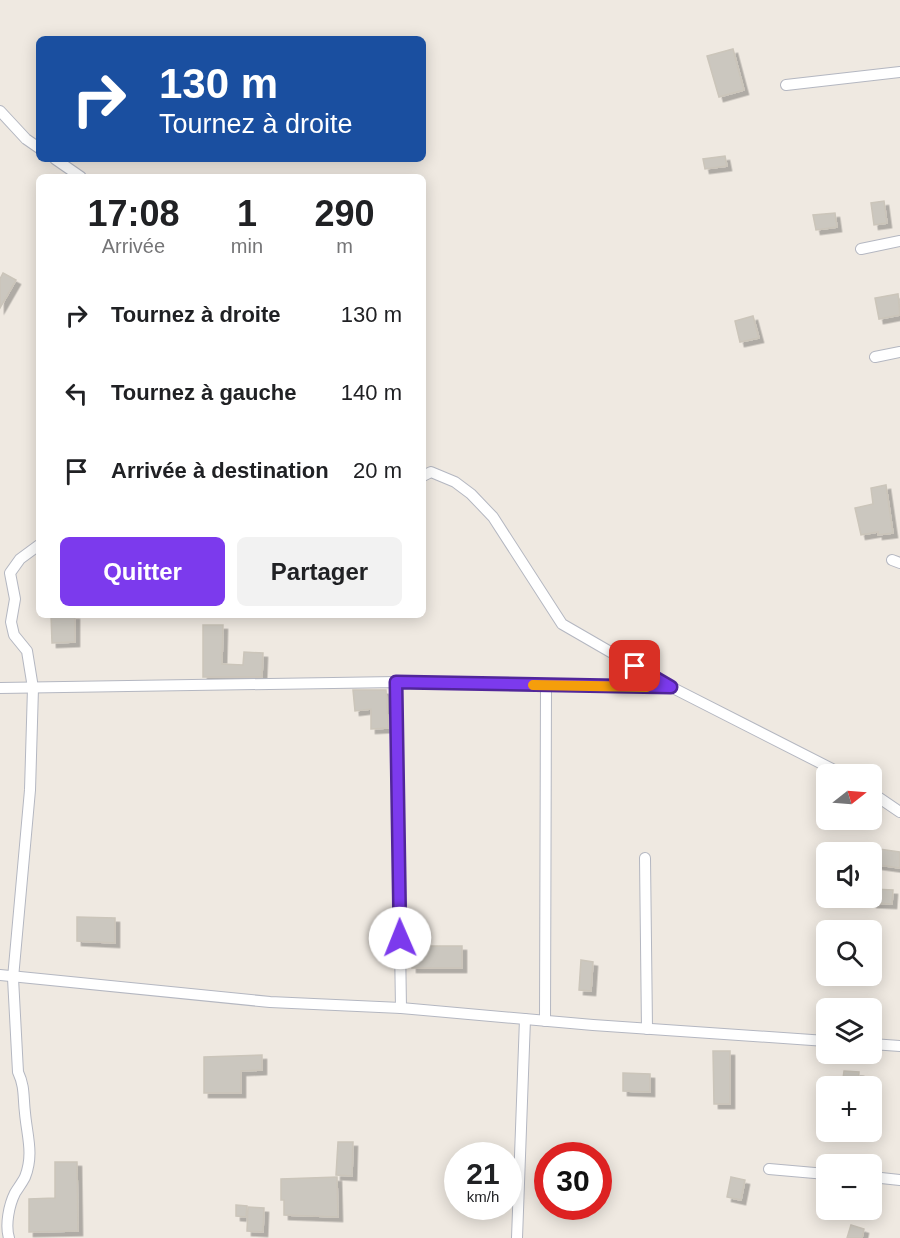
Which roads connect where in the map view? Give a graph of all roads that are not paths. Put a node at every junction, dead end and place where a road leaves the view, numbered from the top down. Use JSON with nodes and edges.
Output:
{"nodes":[{"id":1,"x":900,"y":72,"type":"edge"},
{"id":2,"x":786,"y":85,"type":"dead end"},
{"id":3,"x":0,"y":111,"type":"edge"},
{"id":4,"x":36,"y":146,"type":"edge"},
{"id":5,"x":59,"y":162,"type":"edge"},
{"id":6,"x":77,"y":174,"type":"edge"},
{"id":7,"x":900,"y":241,"type":"edge"},
{"id":8,"x":861,"y":249,"type":"dead end"},
{"id":9,"x":900,"y":352,"type":"edge"},
{"id":10,"x":875,"y":357,"type":"dead end"},
{"id":11,"x":426,"y":474,"type":"edge"},
{"id":12,"x":36,"y":547,"type":"edge"},
{"id":13,"x":396,"y":682,"type":"junction"},
{"id":14,"x":546,"y":685,"type":"junction"},
{"id":15,"x":671,"y":687,"type":"junction"},
{"id":16,"x":0,"y":688,"type":"edge"},
{"id":17,"x":33,"y":688,"type":"junction"},
{"id":18,"x":822,"y":764,"type":"edge"},
{"id":19,"x":882,"y":800,"type":"edge"},
{"id":20,"x":900,"y":812,"type":"edge"},
{"id":21,"x":645,"y":858,"type":"dead end"},
{"id":22,"x":0,"y":975,"type":"edge"},
{"id":23,"x":13,"y":978,"type":"junction"},
{"id":24,"x":401,"y":1008,"type":"junction"},
{"id":25,"x":525,"y":1019,"type":"junction"},
{"id":26,"x":545,"y":1021,"type":"junction"},
{"id":27,"x":647,"y":1029,"type":"junction"},
{"id":28,"x":816,"y":1040,"type":"edge"},
{"id":29,"x":882,"y":1045,"type":"edge"},
{"id":30,"x":900,"y":1046,"type":"edge"},
{"id":31,"x":769,"y":1169,"type":"dead end"},
{"id":32,"x":816,"y":1173,"type":"edge"},
{"id":33,"x":882,"y":1178,"type":"edge"},
{"id":34,"x":900,"y":1180,"type":"edge"},
{"id":35,"x":9,"y":1238,"type":"edge"},
{"id":36,"x":517,"y":1238,"type":"edge"}],
"edges":[{"from":1,"to":2,"type":"street"},
{"from":3,"to":4,"type":"street"},
{"from":5,"to":6,"type":"street"},
{"from":7,"to":8,"type":"street"},
{"from":9,"to":10,"type":"street"},
{"from":11,"to":15,"type":"street"},
{"from":12,"to":17,"type":"street"},
{"from":13,"to":14,"type":"street"},
{"from":13,"to":17,"type":"street"},
{"from":13,"to":24,"type":"street"},
{"from":14,"to":15,"type":"street"},
{"from":14,"to":26,"type":"street"},
{"from":15,"to":18,"type":"street"},
{"from":16,"to":17,"type":"street"},
{"from":17,"to":23,"type":"street"},
{"from":19,"to":20,"type":"street"},
{"from":21,"to":27,"type":"street"},
{"from":22,"to":23,"type":"street"},
{"from":23,"to":24,"type":"street"},
{"from":23,"to":35,"type":"street"},
{"from":24,"to":25,"type":"street"},
{"from":25,"to":26,"type":"street"},
{"from":25,"to":36,"type":"street"},
{"from":26,"to":27,"type":"street"},
{"from":27,"to":28,"type":"street"},
{"from":29,"to":30,"type":"street"},
{"from":31,"to":32,"type":"street"},
{"from":33,"to":34,"type":"street"}]}
